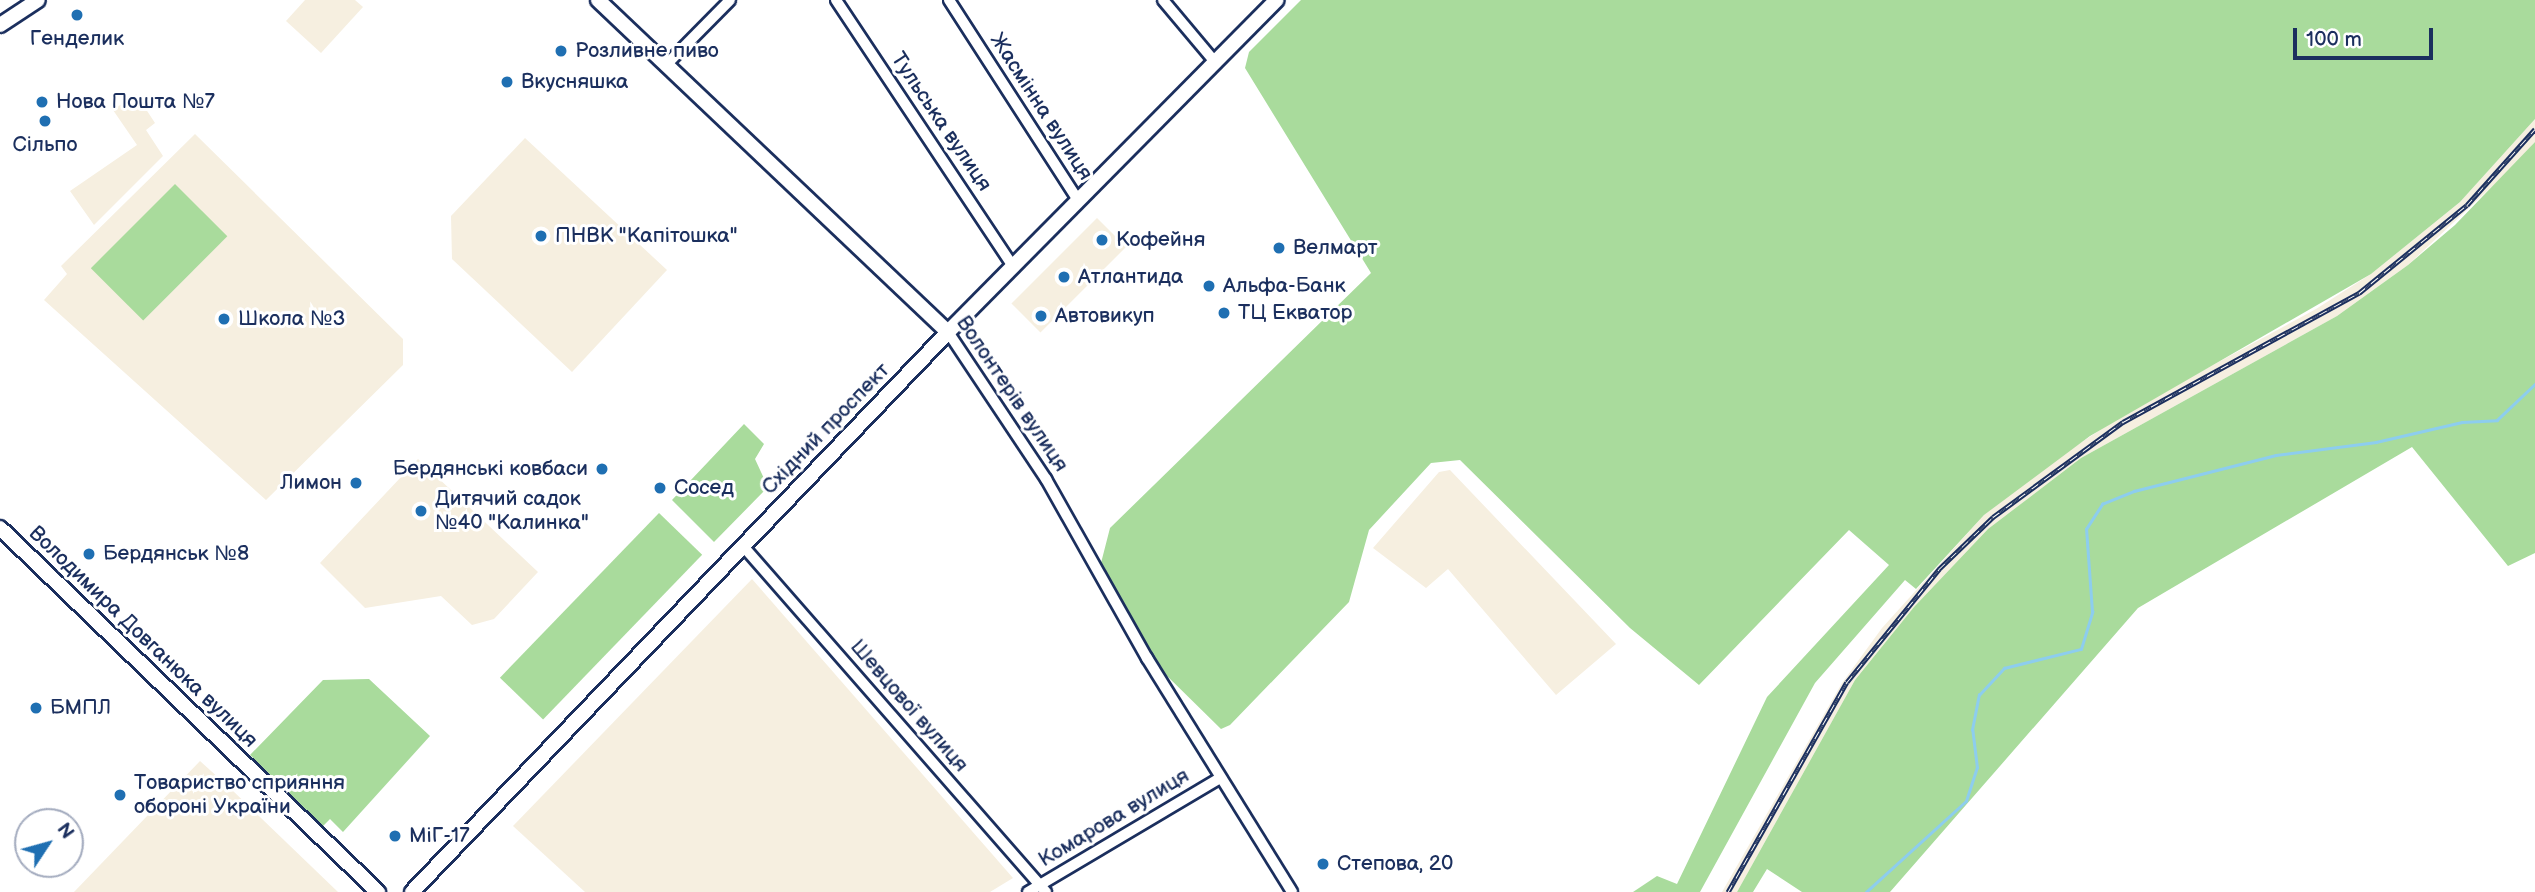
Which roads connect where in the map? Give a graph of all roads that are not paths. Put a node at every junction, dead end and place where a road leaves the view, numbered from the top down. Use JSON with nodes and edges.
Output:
{"nodes":[{"id":1,"x":38,"y":0,"type":"edge"},
{"id":2,"x":598,"y":0,"type":"edge"},
{"id":3,"x":730,"y":0,"type":"edge"},
{"id":4,"x":836,"y":0,"type":"edge"},
{"id":5,"x":950,"y":0,"type":"edge"},
{"id":6,"x":1163,"y":0,"type":"edge"},
{"id":7,"x":1276,"y":0,"type":"edge"},
{"id":8,"x":18,"y":5,"type":"edge"},
{"id":9,"x":0,"y":25,"type":"edge"},
{"id":10,"x":1215,"y":62,"type":"junction"},
{"id":11,"x":666,"y":65,"type":"junction"},
{"id":12,"x":1078,"y":200,"type":"junction"},
{"id":13,"x":1013,"y":266,"type":"junction"},
{"id":14,"x":948,"y":332,"type":"junction"},
{"id":15,"x":0,"y":528,"type":"edge"},
{"id":16,"x":743,"y":547,"type":"junction"},
{"id":17,"x":1220,"y":778,"type":"junction"},
{"id":18,"x":1043,"y":888,"type":"edge"},
{"id":19,"x":378,"y":892,"type":"edge"},
{"id":20,"x":412,"y":892,"type":"edge"},
{"id":21,"x":1028,"y":892,"type":"edge"},
{"id":22,"x":1292,"y":892,"type":"edge"}],
"edges":[{"from":1,"to":8,"type":"main road"},
{"from":2,"to":11,"type":"main road","name":"Волонтерів вулиця"},
{"from":3,"to":11,"type":"street"},
{"from":4,"to":13,"type":"street","name":"Тульська вулиця"},
{"from":5,"to":12,"type":"street","name":"Жасмінна вулиця"},
{"from":6,"to":10,"type":"street"},
{"from":7,"to":10,"type":"main road","name":"Східний проспект"},
{"from":8,"to":9,"type":"main road"},
{"from":10,"to":12,"type":"main road","name":"Східний проспект"},
{"from":11,"to":14,"type":"main road","name":"Волонтерів вулиця"},
{"from":12,"to":13,"type":"main road","name":"Східний проспект"},
{"from":13,"to":14,"type":"main road","name":"Східний проспект"},
{"from":14,"to":16,"type":"main road","name":"Східний проспект"},
{"from":14,"to":17,"type":"street","name":"Волонтерів вулиця"},
{"from":15,"to":19,"type":"main road","name":"Володимира Довганюка вулиця"},
{"from":16,"to":18,"type":"street","name":"Шевцової вулиця"},
{"from":16,"to":20,"type":"main road","name":"Східний проспект"},
{"from":17,"to":18,"type":"street","name":"Комарова вулиця"},
{"from":17,"to":22,"type":"street","name":"Волонтерів вулиця"},
{"from":18,"to":21,"type":"street","name":"Комарова вулиця"}]}
